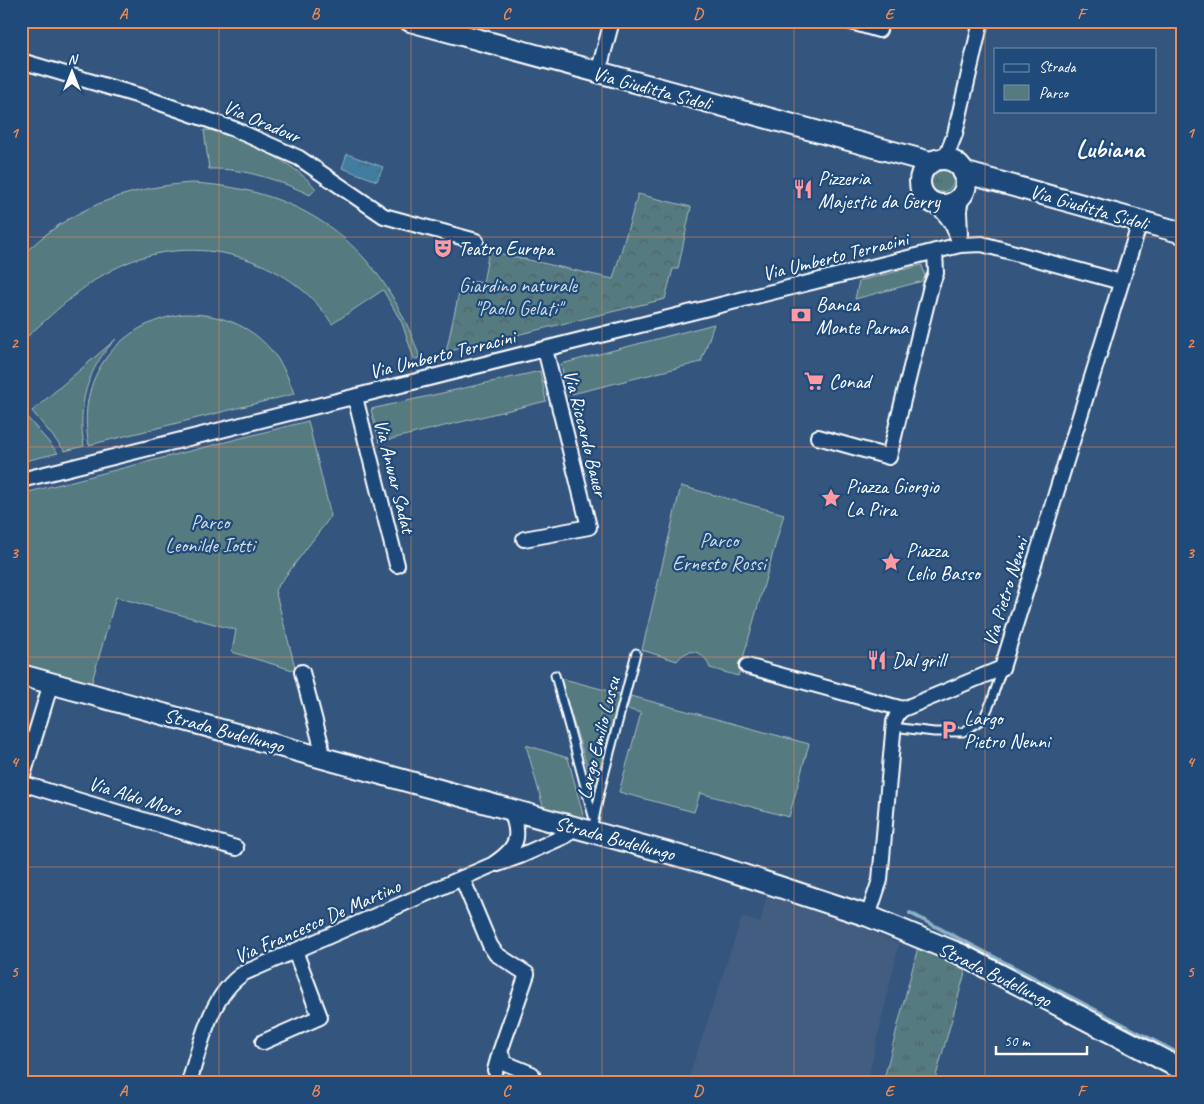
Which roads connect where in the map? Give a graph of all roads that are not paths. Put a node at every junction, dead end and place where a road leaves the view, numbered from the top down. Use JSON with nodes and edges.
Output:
{"nodes":[{"id":1,"x":410,"y":21,"type":"edge"},
{"id":2,"x":612,"y":21,"type":"edge"},
{"id":3,"x":848,"y":21,"type":"edge"},
{"id":4,"x":882,"y":21,"type":"edge"},
{"id":5,"x":981,"y":21,"type":"edge"},
{"id":6,"x":21,"y":61,"type":"edge"},
{"id":7,"x":598,"y":73,"type":"junction"},
{"id":8,"x":894,"y":154,"type":"junction"},
{"id":9,"x":938,"y":161,"type":"junction"},
{"id":10,"x":920,"y":182,"type":"junction"},
{"id":11,"x":963,"y":185,"type":"junction"},
{"id":12,"x":934,"y":203,"type":"junction"},
{"id":13,"x":1140,"y":222,"type":"junction"},
{"id":14,"x":1183,"y":233,"type":"edge"},
{"id":15,"x":476,"y":241,"type":"dead end"},
{"id":16,"x":960,"y":245,"type":"junction"},
{"id":17,"x":936,"y":251,"type":"junction"},
{"id":18,"x":1121,"y":282,"type":"junction"},
{"id":19,"x":545,"y":349,"type":"junction"},
{"id":20,"x":355,"y":397,"type":"junction"},
{"id":21,"x":818,"y":437,"type":"dead end"},
{"id":22,"x":21,"y":480,"type":"edge"},
{"id":23,"x":524,"y":538,"type":"dead end"},
{"id":24,"x":397,"y":565,"type":"dead end"},
{"id":25,"x":636,"y":653,"type":"dead end"},
{"id":26,"x":747,"y":666,"type":"dead end"},
{"id":27,"x":1002,"y":668,"type":"junction"},
{"id":28,"x":302,"y":672,"type":"dead end"},
{"id":29,"x":21,"y":675,"type":"edge"},
{"id":30,"x":555,"y":675,"type":"dead end"},
{"id":31,"x":51,"y":683,"type":"junction"},
{"id":32,"x":903,"y":709,"type":"junction"},
{"id":33,"x":893,"y":727,"type":"junction"},
{"id":34,"x":319,"y":756,"type":"junction"},
{"id":35,"x":21,"y":783,"type":"edge"},
{"id":36,"x":510,"y":809,"type":"junction"},
{"id":37,"x":540,"y":817,"type":"junction"},
{"id":38,"x":587,"y":826,"type":"junction"},
{"id":39,"x":517,"y":832,"type":"junction"},
{"id":40,"x":549,"y":842,"type":"junction"},
{"id":41,"x":236,"y":848,"type":"dead end"},
{"id":42,"x":492,"y":865,"type":"junction"},
{"id":43,"x":462,"y":878,"type":"junction"},
{"id":44,"x":868,"y":916,"type":"junction"},
{"id":45,"x":295,"y":951,"type":"junction"},
{"id":46,"x":263,"y":1042,"type":"dead end"},
{"id":47,"x":500,"y":1052,"type":"junction"},
{"id":48,"x":495,"y":1070,"type":"dead end"},
{"id":49,"x":1183,"y":1070,"type":"edge"},
{"id":50,"x":532,"y":1074,"type":"dead end"},
{"id":51,"x":189,"y":1083,"type":"edge"}],
"edges":[{"from":1,"to":7,"type":"street","name":"Via Giuditta Sidoli"},
{"from":2,"to":7,"type":"street"},
{"from":3,"to":4,"type":"street"},
{"from":5,"to":9,"type":"street"},
{"from":6,"to":15,"type":"street","name":"Via Oradour"},
{"from":7,"to":8,"type":"street","name":"Via Giuditta Sidoli"},
{"from":8,"to":9,"type":"street","name":"Via Giuditta Sidoli"},
{"from":8,"to":10,"type":"street"},
{"from":9,"to":10,"type":"street"},
{"from":9,"to":11,"type":"street","name":"Via Giuditta Sidoli"},
{"from":10,"to":12,"type":"street"},
{"from":11,"to":12,"type":"street"},
{"from":11,"to":13,"type":"street","name":"Via Giuditta Sidoli"},
{"from":11,"to":16,"type":"street"},
{"from":12,"to":16,"type":"street"},
{"from":13,"to":14,"type":"street","name":"Via Giuditta Sidoli"},
{"from":13,"to":18,"type":"street","name":"Via Pietro Nenni"},
{"from":16,"to":17,"type":"street","name":"Via Umberto Terracini"},
{"from":16,"to":18,"type":"street"},
{"from":17,"to":19,"type":"street","name":"Via Umberto Terracini"},
{"from":17,"to":21,"type":"street"},
{"from":18,"to":27,"type":"street","name":"Via Pietro Nenni"},
{"from":19,"to":20,"type":"street","name":"Via Umberto Terracini"},
{"from":19,"to":23,"type":"street","name":"Via Riccardo Bauer"},
{"from":20,"to":22,"type":"street","name":"Via Umberto Terracini"},
{"from":20,"to":24,"type":"street","name":"Via Anwar Sadat"},
{"from":25,"to":38,"type":"lane","name":"Largo Emilio Lussu"},
{"from":26,"to":32,"type":"street"},
{"from":27,"to":32,"type":"street","name":"Via Pietro Nenni"},
{"from":27,"to":33,"type":"lane"},
{"from":28,"to":34,"type":"street"},
{"from":29,"to":31,"type":"street","name":"Strada Budellungo"},
{"from":30,"to":38,"type":"lane"},
{"from":31,"to":34,"type":"street","name":"Strada Budellungo"},
{"from":31,"to":35,"type":"street"},
{"from":32,"to":33,"type":"street"},
{"from":33,"to":44,"type":"street"},
{"from":34,"to":36,"type":"street","name":"Strada Budellungo"},
{"from":35,"to":41,"type":"street","name":"Via Aldo Moro"},
{"from":36,"to":37,"type":"street","name":"Strada Budellungo"},
{"from":36,"to":39,"type":"street"},
{"from":37,"to":38,"type":"street","name":"Strada Budellungo"},
{"from":37,"to":39,"type":"street","name":"Via Francesco De Martino"},
{"from":37,"to":40,"type":"street"},
{"from":38,"to":40,"type":"street","name":"Via Francesco De Martino"},
{"from":38,"to":44,"type":"street","name":"Strada Budellungo"},
{"from":39,"to":42,"type":"street","name":"Via Francesco De Martino"},
{"from":40,"to":42,"type":"street","name":"Via Francesco De Martino"},
{"from":42,"to":43,"type":"street","name":"Via Francesco De Martino"},
{"from":43,"to":45,"type":"street","name":"Via Francesco De Martino"},
{"from":43,"to":47,"type":"street"},
{"from":44,"to":49,"type":"street","name":"Strada Budellungo"},
{"from":45,"to":46,"type":"street"},
{"from":45,"to":51,"type":"street","name":"Via Francesco De Martino"},
{"from":47,"to":48,"type":"street"},
{"from":47,"to":50,"type":"street"}]}
